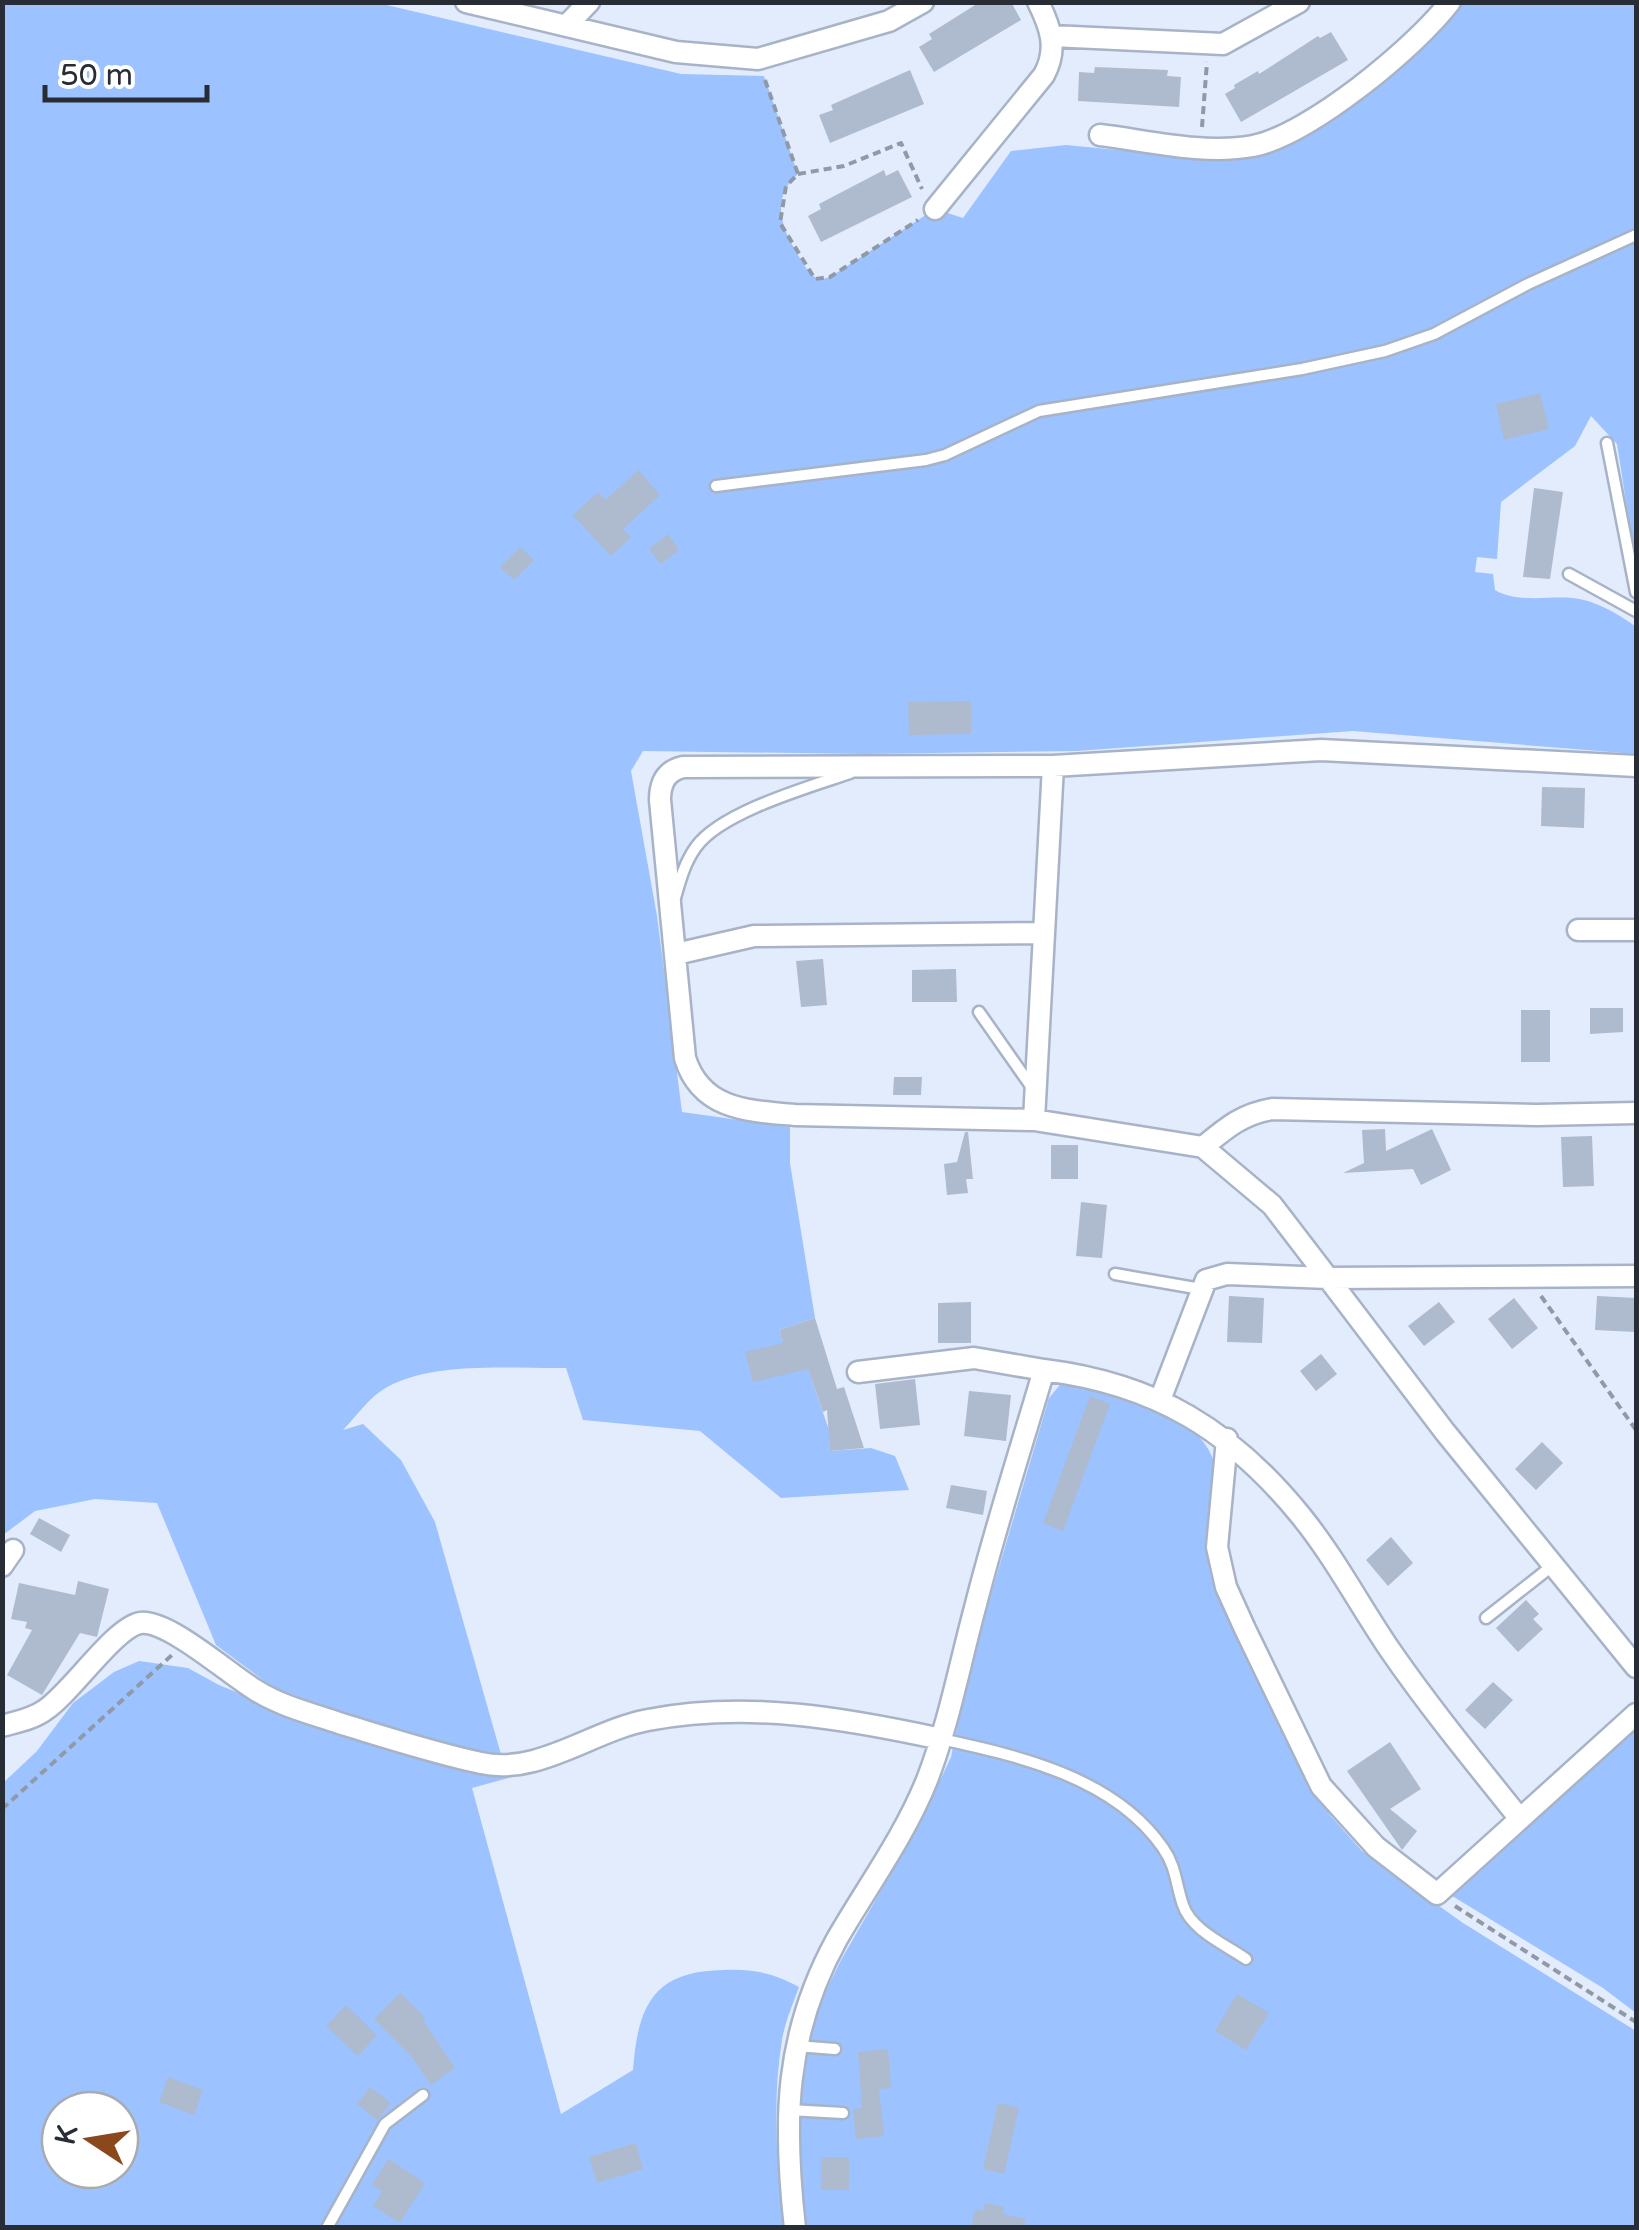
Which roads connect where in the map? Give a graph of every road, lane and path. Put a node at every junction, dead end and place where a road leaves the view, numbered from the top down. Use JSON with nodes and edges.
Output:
{"nodes":[{"id":1,"x":466,"y":2,"type":"edge"},
{"id":2,"x":589,"y":2,"type":"edge"},
{"id":3,"x":923,"y":2,"type":"edge"},
{"id":4,"x":1038,"y":2,"type":"edge"},
{"id":5,"x":1299,"y":2,"type":"edge"},
{"id":6,"x":1450,"y":2,"type":"edge"},
{"id":7,"x":566,"y":26,"type":"junction"},
{"id":8,"x":1052,"y":36,"type":"junction"},
{"id":9,"x":1209,"y":46,"type":"junction"},
{"id":10,"x":764,"y":76,"type":"dead end"},
{"id":11,"x":1100,"y":136,"type":"dead end"},
{"id":12,"x":1200,"y":147,"type":"junction"},
{"id":13,"x":798,"y":174,"type":"junction"},
{"id":14,"x":935,"y":209,"type":"junction"},
{"id":15,"x":1636,"y":236,"type":"edge"},
{"id":16,"x":1607,"y":443,"type":"dead end"},
{"id":17,"x":716,"y":486,"type":"dead end"},
{"id":18,"x":1570,"y":574,"type":"dead end"},
{"id":19,"x":1636,"y":592,"type":"edge"},
{"id":20,"x":1636,"y":610,"type":"edge"},
{"id":21,"x":1053,"y":766,"type":"junction"},
{"id":22,"x":1636,"y":766,"type":"edge"},
{"id":23,"x":865,"y":768,"type":"junction"},
{"id":24,"x":671,"y":910,"type":"junction"},
{"id":25,"x":1578,"y":930,"type":"dead end"},
{"id":26,"x":1636,"y":930,"type":"edge"},
{"id":27,"x":1044,"y":933,"type":"junction"},
{"id":28,"x":676,"y":954,"type":"junction"},
{"id":29,"x":979,"y":1012,"type":"dead end"},
{"id":30,"x":1036,"y":1092,"type":"junction"},
{"id":31,"x":1636,"y":1113,"type":"edge"},
{"id":32,"x":1034,"y":1120,"type":"junction"},
{"id":33,"x":1204,"y":1148,"type":"junction"},
{"id":34,"x":1116,"y":1274,"type":"dead end"},
{"id":35,"x":1527,"y":1276,"type":"junction"},
{"id":36,"x":1636,"y":1276,"type":"edge"},
{"id":37,"x":1328,"y":1278,"type":"junction"},
{"id":38,"x":1201,"y":1288,"type":"junction"},
{"id":39,"x":1044,"y":1370,"type":"junction"},
{"id":40,"x":858,"y":1372,"type":"dead end"},
{"id":41,"x":1160,"y":1400,"type":"junction"},
{"id":42,"x":1636,"y":1430,"type":"edge"},
{"id":43,"x":1228,"y":1439,"type":"junction"},
{"id":44,"x":1552,"y":1566,"type":"junction"},
{"id":45,"x":1486,"y":1618,"type":"dead end"},
{"id":46,"x":186,"y":1642,"type":"junction"},
{"id":47,"x":1636,"y":1667,"type":"edge"},
{"id":48,"x":1636,"y":1714,"type":"edge"},
{"id":49,"x":2,"y":1726,"type":"edge"},
{"id":50,"x":941,"y":1739,"type":"junction"},
{"id":51,"x":2,"y":1809,"type":"edge"},
{"id":52,"x":1520,"y":1819,"type":"junction"},
{"id":53,"x":1437,"y":1894,"type":"junction"},
{"id":54,"x":1246,"y":1958,"type":"dead end"},
{"id":55,"x":1636,"y":2022,"type":"edge"},
{"id":56,"x":795,"y":2046,"type":"junction"},
{"id":57,"x":835,"y":2049,"type":"dead end"},
{"id":58,"x":423,"y":2095,"type":"dead end"},
{"id":59,"x":788,"y":2110,"type":"junction"},
{"id":60,"x":843,"y":2113,"type":"dead end"},
{"id":61,"x":327,"y":2228,"type":"edge"},
{"id":62,"x":795,"y":2228,"type":"edge"}],
"edges":[{"from":1,"to":7,"type":"street"},
{"from":2,"to":7,"type":"street"},
{"from":3,"to":7,"type":"street"},
{"from":4,"to":8,"type":"street"},
{"from":5,"to":9,"type":"street"},
{"from":6,"to":12,"type":"street"},
{"from":8,"to":9,"type":"street"},
{"from":8,"to":14,"type":"street"},
{"from":9,"to":12,"type":"path"},
{"from":10,"to":13,"type":"path"},
{"from":11,"to":12,"type":"street"},
{"from":13,"to":14,"type":"path"},
{"from":13,"to":14,"type":"path"},
{"from":15,"to":17,"type":"lane"},
{"from":16,"to":19,"type":"lane"},
{"from":18,"to":20,"type":"lane"},
{"from":21,"to":22,"type":"street"},
{"from":21,"to":23,"type":"street"},
{"from":21,"to":27,"type":"street"},
{"from":23,"to":24,"type":"lane"},
{"from":23,"to":24,"type":"street"},
{"from":24,"to":28,"type":"street"},
{"from":25,"to":26,"type":"street"},
{"from":27,"to":28,"type":"street"},
{"from":27,"to":30,"type":"street"},
{"from":28,"to":32,"type":"street"},
{"from":29,"to":30,"type":"lane"},
{"from":30,"to":32,"type":"street"},
{"from":31,"to":33,"type":"street"},
{"from":32,"to":33,"type":"street"},
{"from":33,"to":37,"type":"street"},
{"from":34,"to":38,"type":"lane"},
{"from":35,"to":36,"type":"street"},
{"from":35,"to":37,"type":"street"},
{"from":35,"to":42,"type":"path"},
{"from":37,"to":38,"type":"street"},
{"from":37,"to":44,"type":"street"},
{"from":38,"to":41,"type":"street"},
{"from":39,"to":40,"type":"street"},
{"from":39,"to":41,"type":"street"},
{"from":39,"to":50,"type":"street"},
{"from":41,"to":43,"type":"street"},
{"from":43,"to":52,"type":"street"},
{"from":43,"to":53,"type":"street"},
{"from":44,"to":45,"type":"lane"},
{"from":44,"to":47,"type":"street"},
{"from":46,"to":49,"type":"street"},
{"from":46,"to":50,"type":"street"},
{"from":46,"to":51,"type":"path"},
{"from":48,"to":52,"type":"street"},
{"from":50,"to":54,"type":"lane"},
{"from":50,"to":56,"type":"street"},
{"from":52,"to":53,"type":"street"},
{"from":53,"to":55,"type":"path"},
{"from":56,"to":57,"type":"lane"},
{"from":56,"to":59,"type":"street"},
{"from":58,"to":61,"type":"lane"},
{"from":59,"to":60,"type":"lane"},
{"from":59,"to":62,"type":"street"}]}
